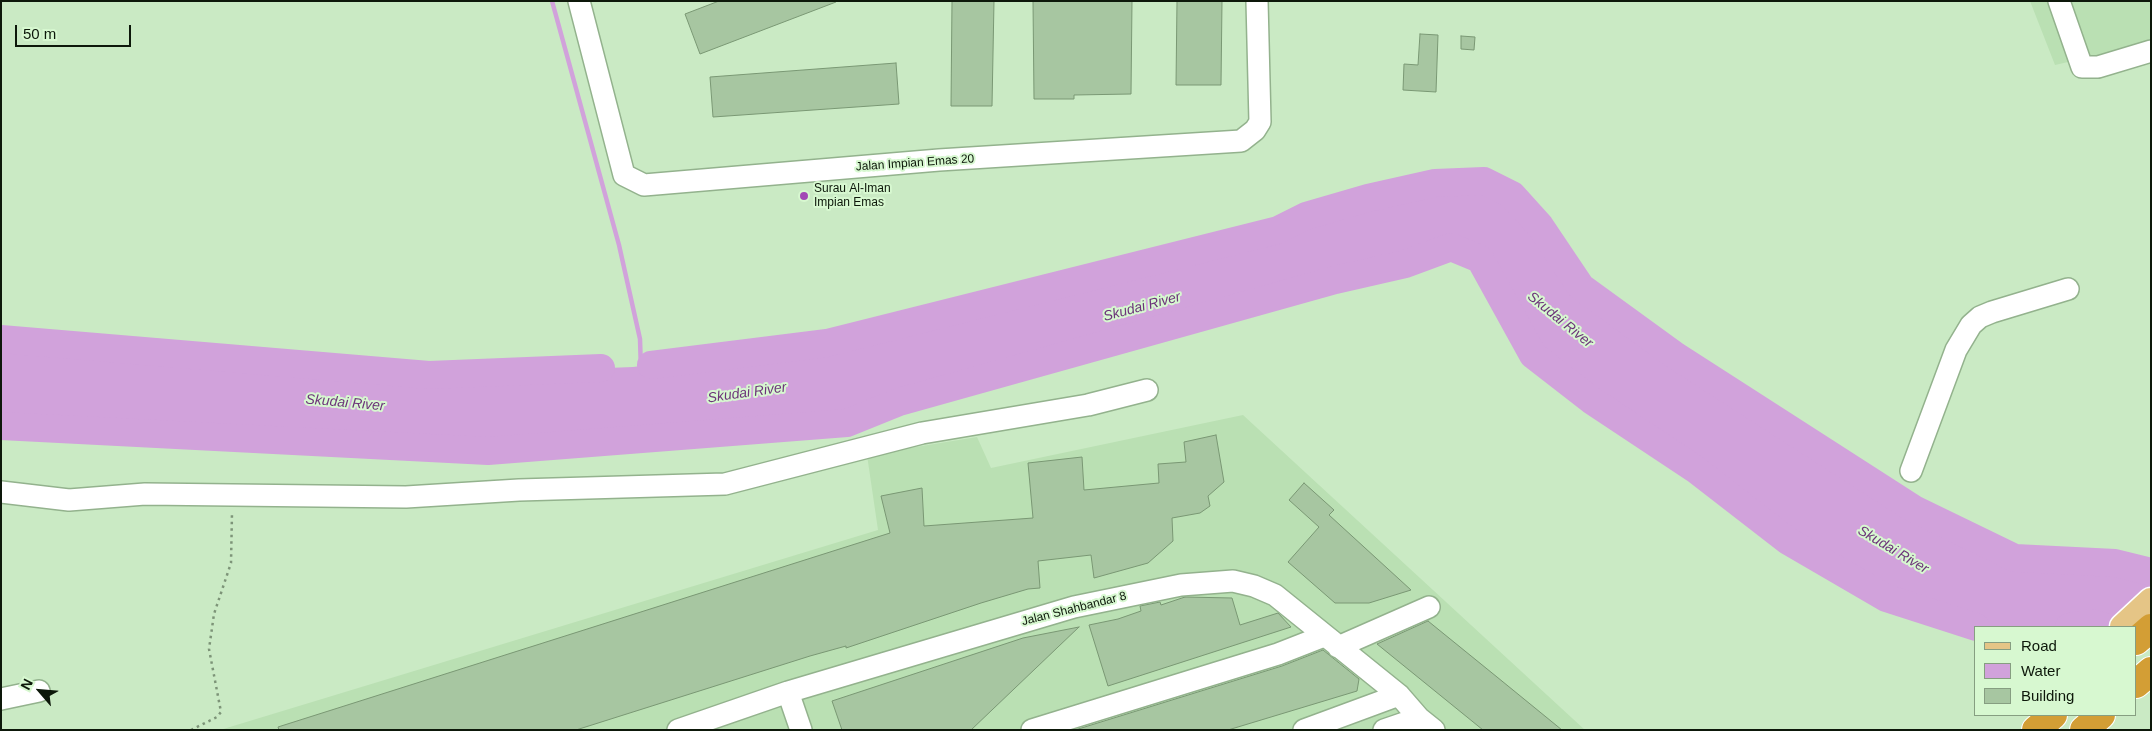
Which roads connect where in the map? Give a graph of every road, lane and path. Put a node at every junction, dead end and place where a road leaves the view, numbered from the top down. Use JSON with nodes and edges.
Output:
{"nodes":[{"id":1,"x":579,"y":1,"type":"edge"},
{"id":2,"x":1257,"y":1,"type":"edge"},
{"id":3,"x":2059,"y":1,"type":"edge"},
{"id":4,"x":2151,"y":51,"type":"edge"},
{"id":5,"x":2068,"y":289,"type":"dead end"},
{"id":6,"x":1147,"y":390,"type":"dead end"},
{"id":7,"x":1911,"y":471,"type":"dead end"},
{"id":8,"x":1,"y":492,"type":"edge"},
{"id":9,"x":228,"y":495,"type":"junction"},
{"id":10,"x":2151,"y":601,"type":"edge"},
{"id":11,"x":1429,"y":607,"type":"dead end"},
{"id":12,"x":2124,"y":626,"type":"edge"},
{"id":13,"x":2151,"y":628,"type":"edge"},
{"id":14,"x":2137,"y":640,"type":"edge"},
{"id":15,"x":1331,"y":642,"type":"junction"},
{"id":16,"x":2151,"y":671,"type":"edge"},
{"id":17,"x":2137,"y":683,"type":"edge"},
{"id":18,"x":39,"y":691,"type":"dead end"},
{"id":19,"x":788,"y":692,"type":"junction"},
{"id":20,"x":1399,"y":695,"type":"junction"},
{"id":21,"x":1,"y":699,"type":"edge"},
{"id":22,"x":2100,"y":716,"type":"edge"},
{"id":23,"x":1427,"y":724,"type":"edge"},
{"id":24,"x":702,"y":726,"type":"edge"},
{"id":25,"x":191,"y":730,"type":"edge"},
{"id":26,"x":678,"y":730,"type":"edge"},
{"id":27,"x":801,"y":730,"type":"edge"},
{"id":28,"x":1032,"y":730,"type":"edge"},
{"id":29,"x":1304,"y":730,"type":"edge"},
{"id":30,"x":1384,"y":730,"type":"edge"},
{"id":31,"x":2084,"y":730,"type":"edge"}],
"edges":[{"from":1,"to":2,"type":"street","name":"Jalan Impian Emas 20"},
{"from":3,"to":4,"type":"street"},
{"from":5,"to":7,"type":"street"},
{"from":6,"to":9,"type":"street"},
{"from":8,"to":9,"type":"street"},
{"from":9,"to":25,"type":"path"},
{"from":10,"to":12,"type":"main road"},
{"from":11,"to":15,"type":"street"},
{"from":13,"to":14,"type":"highway"},
{"from":15,"to":19,"type":"street","name":"Jalan Shahbandar 8"},
{"from":15,"to":20,"type":"street","name":"Jalan Shahbandar 8"},
{"from":15,"to":28,"type":"street"},
{"from":16,"to":17,"type":"highway"},
{"from":18,"to":21,"type":"street"},
{"from":19,"to":24,"type":"street","name":"Jalan Shahbandar 8"},
{"from":19,"to":27,"type":"street"},
{"from":20,"to":23,"type":"street","name":"Jalan Shahbandar 8"},
{"from":20,"to":29,"type":"street"},
{"from":22,"to":31,"type":"highway"},
{"from":23,"to":30,"type":"street"},
{"from":24,"to":26,"type":"street","name":"Jalan Shahbandar 8"}]}
